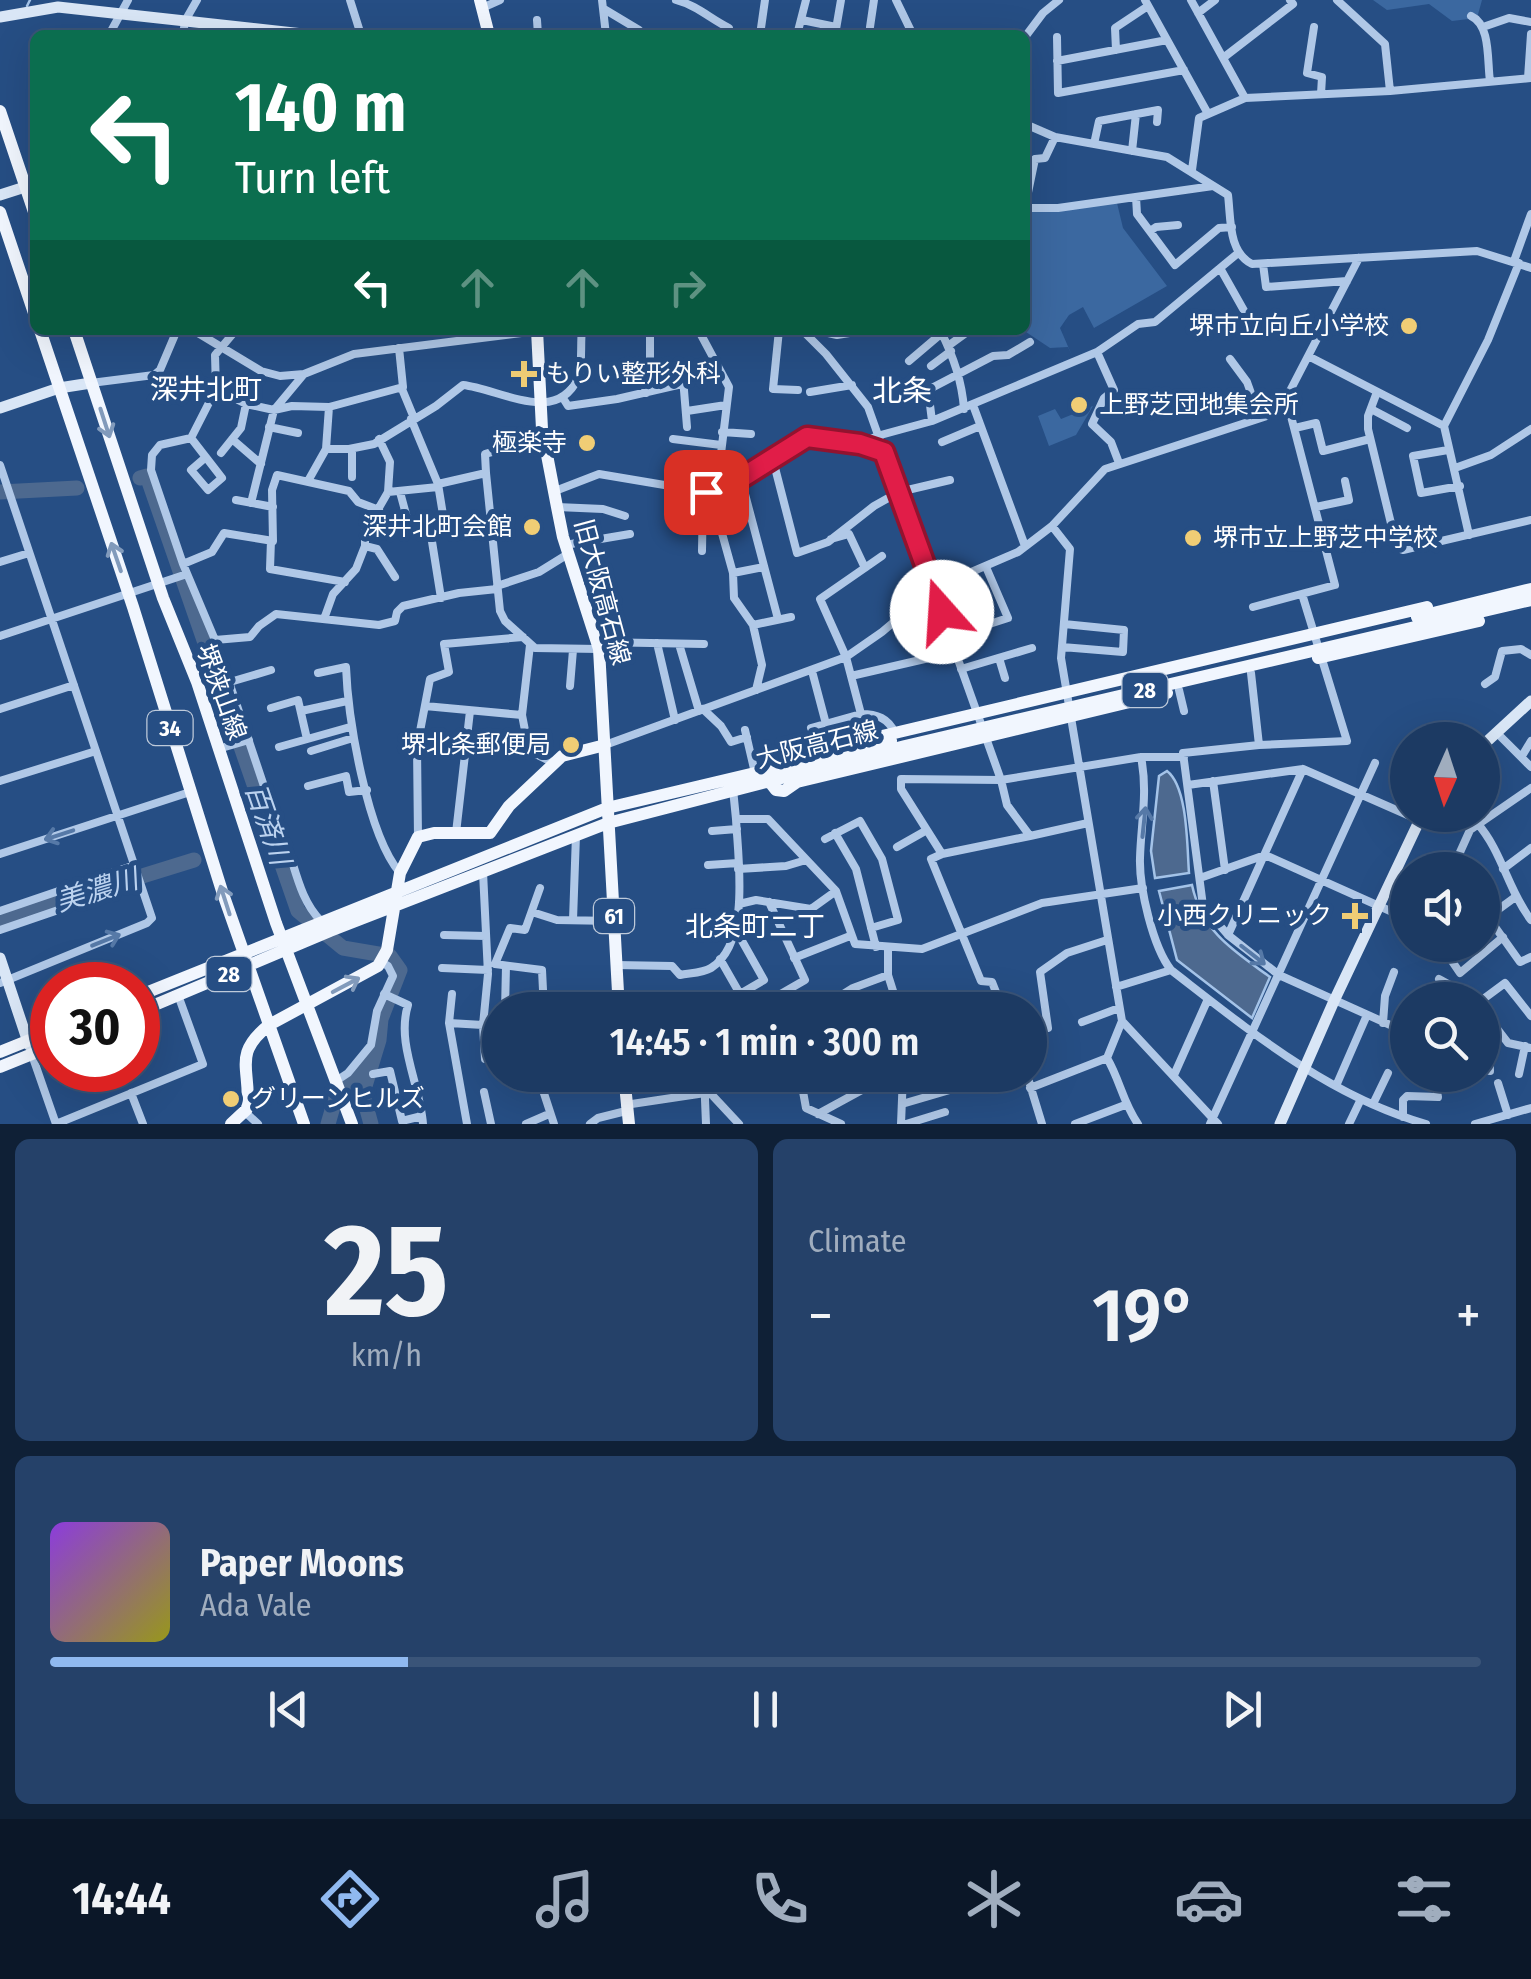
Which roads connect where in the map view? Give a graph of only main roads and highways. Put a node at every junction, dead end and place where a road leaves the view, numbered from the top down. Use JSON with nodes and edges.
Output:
{"nodes":[{"id":1,"x":481,"y":4,"type":"edge"},
{"id":2,"x":488,"y":30,"type":"edge"},
{"id":3,"x":0,"y":111,"type":"edge"},
{"id":4,"x":30,"y":185,"type":"edge"},
{"id":5,"x":0,"y":212,"type":"edge"},
{"id":6,"x":30,"y":301,"type":"edge"},
{"id":7,"x":42,"y":335,"type":"edge"},
{"id":8,"x":76,"y":335,"type":"edge"},
{"id":9,"x":537,"y":335,"type":"edge"},
{"id":10,"x":1526,"y":596,"type":"edge"},
{"id":11,"x":605,"y":745,"type":"junction"},
{"id":12,"x":814,"y":759,"type":"junction"},
{"id":13,"x":769,"y":780,"type":"junction"},
{"id":14,"x":608,"y":816,"type":"junction"},
{"id":15,"x":396,"y":899,"type":"junction"},
{"id":16,"x":283,"y":944,"type":"junction"},
{"id":17,"x":246,"y":960,"type":"junction"},
{"id":18,"x":160,"y":989,"type":"edge"},
{"id":19,"x":618,"y":992,"type":"edge"},
{"id":20,"x":160,"y":1003,"type":"edge"},
{"id":21,"x":306,"y":1005,"type":"junction"},
{"id":22,"x":268,"y":1025,"type":"junction"},
{"id":23,"x":29,"y":1047,"type":"joint"},
{"id":24,"x":0,"y":1052,"type":"edge"},
{"id":25,"x":0,"y":1067,"type":"edge"},
{"id":26,"x":231,"y":1124,"type":"edge"},
{"id":27,"x":304,"y":1124,"type":"edge"},
{"id":28,"x":352,"y":1124,"type":"edge"}],
"edges":[{"from":1,"to":2,"type":"main road"},
{"from":3,"to":4,"type":"main road"},
{"from":5,"to":6,"type":"main road"},
{"from":17,"to":7,"type":"main road","number":"34","one_way":true},
{"from":8,"to":16,"type":"main road","name":"堺狭山線","number":"34","one_way":true},
{"from":9,"to":11,"type":"main road","name":"旧大阪高石線"},
{"from":10,"to":12,"type":"main road","name":"大阪高石線","number":"28"},
{"from":10,"to":12,"type":"main road"},
{"from":10,"to":13,"type":"main road","name":"大阪高石線","number":"28"},
{"from":10,"to":13,"type":"main road"},
{"from":11,"to":14,"type":"main road","number":"61"},
{"from":11,"to":15,"type":"main road"},
{"from":12,"to":14,"type":"main road","name":"大阪高石線","number":"28"},
{"from":13,"to":14,"type":"main road","name":"大阪高石線","number":"28"},
{"from":14,"to":15,"type":"main road","name":"大阪高石線","number":"28"},
{"from":14,"to":15,"type":"main road","name":"大阪高石線","number":"28"},
{"from":14,"to":19,"type":"main road","number":"61"},
{"from":15,"to":16,"type":"main road","name":"大阪高石線","number":"28"},
{"from":21,"to":15,"type":"main road","one_way":true},
{"from":16,"to":17,"type":"main road","name":"大阪高石線","number":"28"},
{"from":16,"to":21,"type":"main road","name":"堺狭山線","number":"34"},
{"from":17,"to":18,"type":"main road","name":"大阪高石線","number":"28"},
{"from":17,"to":20,"type":"main road","name":"大阪高石線","number":"28"},
{"from":17,"to":22,"type":"main road","number":"34"},
{"from":21,"to":22,"type":"main road"},
{"from":21,"to":28,"type":"main road","name":"堺狭山線","number":"34"},
{"from":22,"to":26,"type":"main road"},
{"from":22,"to":27,"type":"main road","number":"34"},
{"from":23,"to":24,"type":"main road"},
{"from":23,"to":25,"type":"main road"}]}
